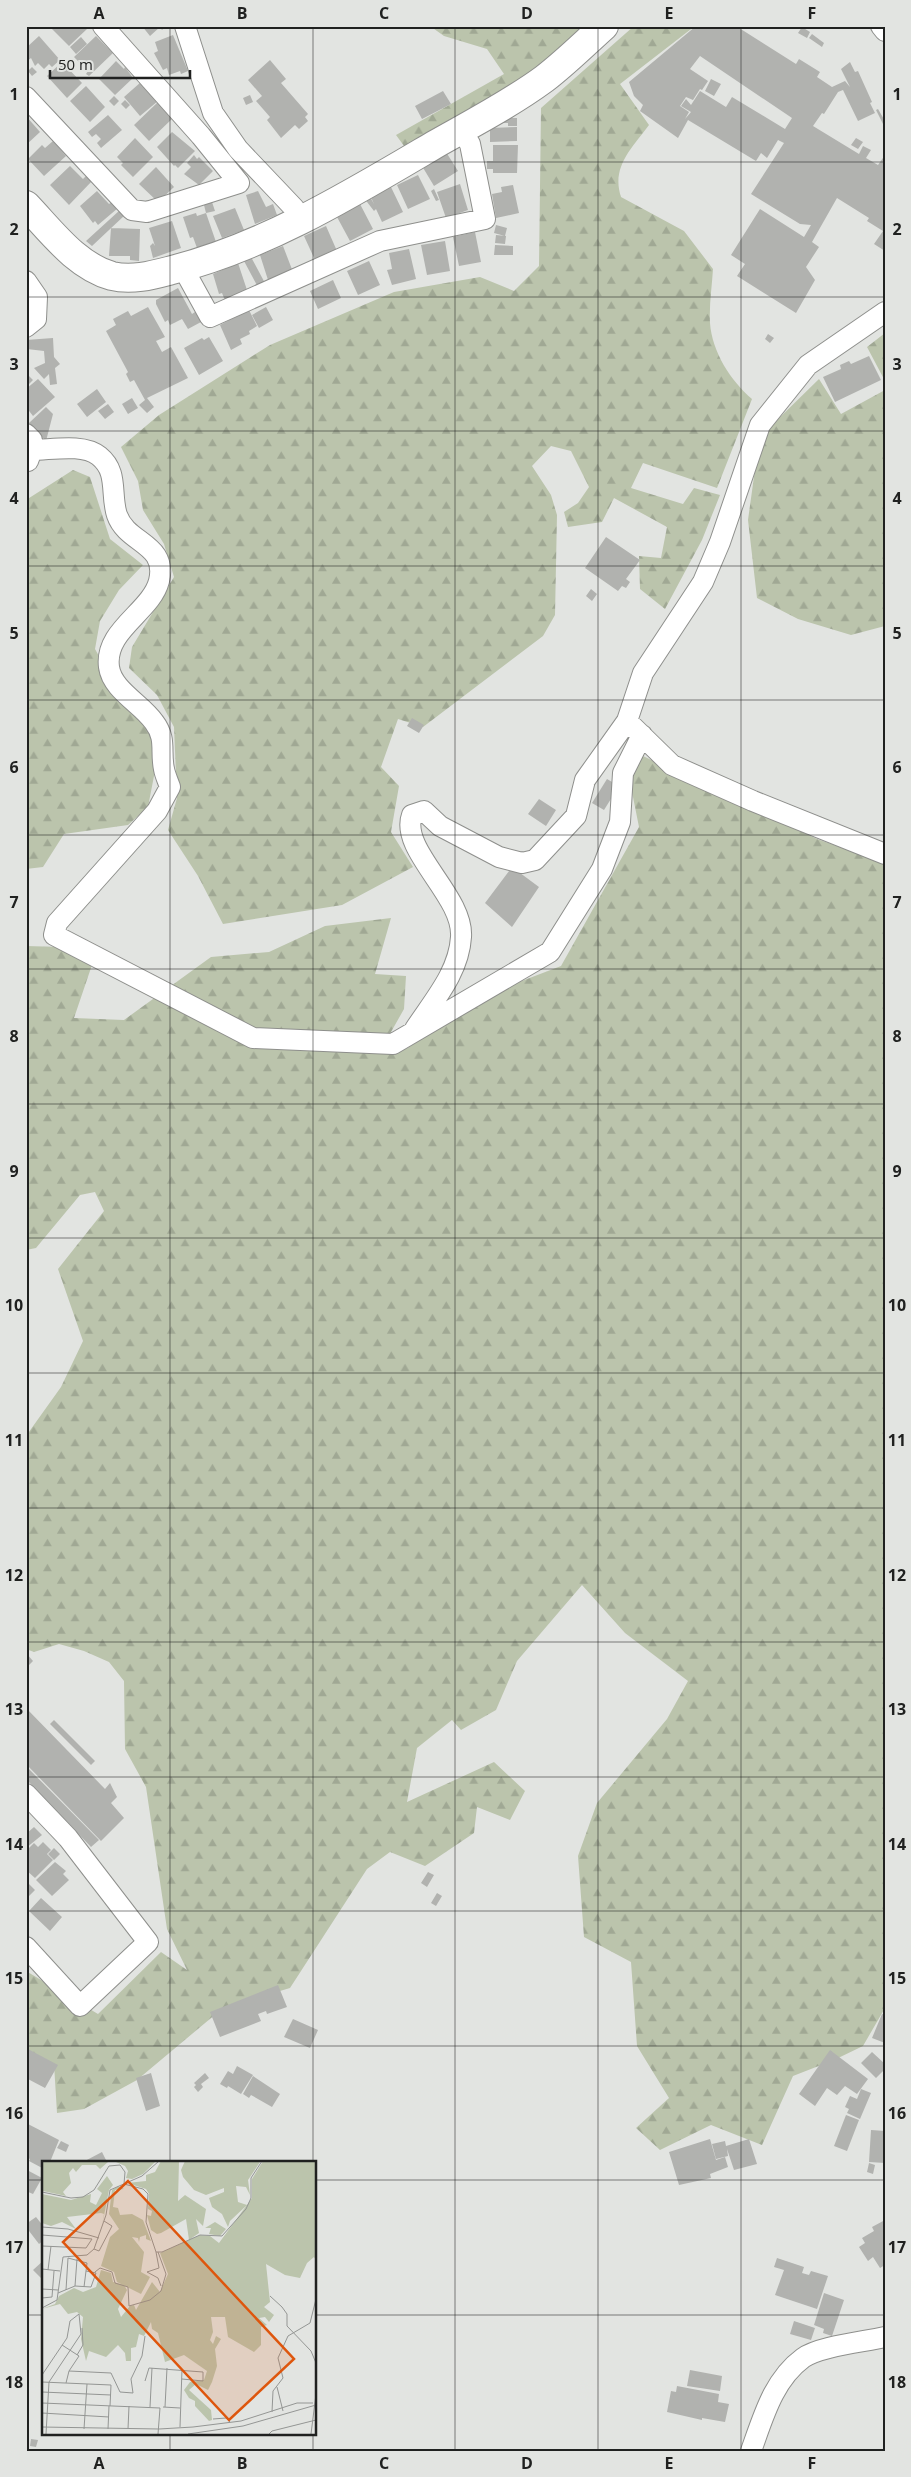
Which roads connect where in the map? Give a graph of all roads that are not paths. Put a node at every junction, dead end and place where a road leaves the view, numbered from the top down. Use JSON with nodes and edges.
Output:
{"nodes":[{"id":1,"x":103,"y":26,"type":"edge"},
{"id":2,"x":185,"y":26,"type":"edge"},
{"id":3,"x":604,"y":26,"type":"edge"},
{"id":4,"x":881,"y":26,"type":"edge"},
{"id":5,"x":885,"y":31,"type":"edge"},
{"id":6,"x":26,"y":97,"type":"edge"},
{"id":7,"x":460,"y":130,"type":"junction"},
{"id":8,"x":26,"y":205,"type":"edge"},
{"id":9,"x":298,"y":221,"type":"junction"},
{"id":10,"x":183,"y":268,"type":"junction"},
{"id":11,"x":26,"y":281,"type":"edge"},
{"id":12,"x":885,"y":312,"type":"edge"},
{"id":13,"x":26,"y":327,"type":"edge"},
{"id":14,"x":28,"y":449,"type":"edge"},
{"id":15,"x":626,"y":721,"type":"junction"},
{"id":16,"x":642,"y":735,"type":"junction"},
{"id":17,"x":885,"y":854,"type":"edge"},
{"id":18,"x":413,"y":1032,"type":"junction"},
{"id":19,"x":26,"y":1794,"type":"edge"},
{"id":20,"x":26,"y":1947,"type":"edge"},
{"id":21,"x":885,"y":2337,"type":"edge"},
{"id":22,"x":751,"y":2451,"type":"edge"}],
"edges":[{"from":1,"to":6,"type":"street"},
{"from":2,"to":9,"type":"street"},
{"from":3,"to":7,"type":"street"},
{"from":4,"to":5,"type":"street"},
{"from":7,"to":9,"type":"street"},
{"from":7,"to":10,"type":"street"},
{"from":8,"to":10,"type":"street"},
{"from":9,"to":10,"type":"street"},
{"from":11,"to":13,"type":"street"},
{"from":12,"to":15,"type":"street"},
{"from":14,"to":18,"type":"street"},
{"from":15,"to":16,"type":"street"},
{"from":15,"to":18,"type":"street"},
{"from":16,"to":17,"type":"street"},
{"from":16,"to":18,"type":"street"},
{"from":19,"to":20,"type":"street"},
{"from":21,"to":22,"type":"street"}]}
